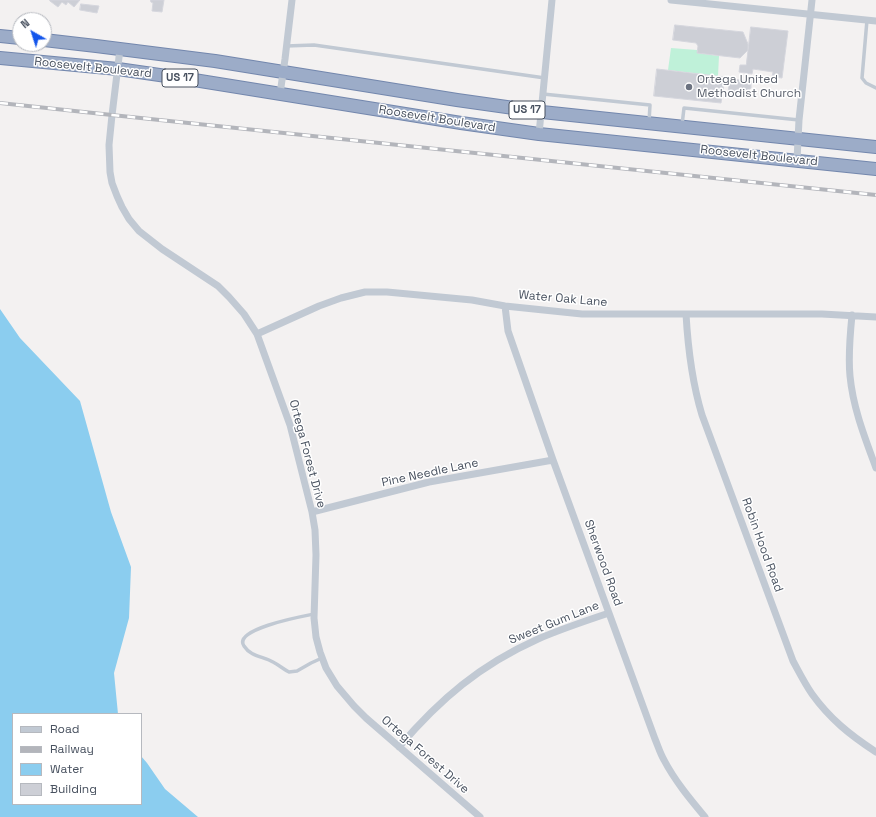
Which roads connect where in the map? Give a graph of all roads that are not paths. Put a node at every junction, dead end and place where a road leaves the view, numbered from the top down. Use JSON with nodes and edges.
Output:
{"nodes":[{"id":1,"x":292,"y":0,"type":"edge"},
{"id":2,"x":552,"y":0,"type":"edge"},
{"id":3,"x":671,"y":0,"type":"edge"},
{"id":4,"x":812,"y":0,"type":"edge"},
{"id":5,"x":811,"y":14,"type":"junction"},
{"id":6,"x":868,"y":20,"type":"junction"},
{"id":7,"x":876,"y":21,"type":"edge"},
{"id":8,"x":0,"y":36,"type":"edge"},
{"id":9,"x":12,"y":37,"type":"edge"},
{"id":10,"x":52,"y":41,"type":"edge"},
{"id":11,"x":286,"y":46,"type":"junction"},
{"id":12,"x":120,"y":48,"type":"junction"},
{"id":13,"x":0,"y":58,"type":"edge"},
{"id":14,"x":118,"y":69,"type":"junction"},
{"id":15,"x":283,"y":72,"type":"junction"},
{"id":16,"x":545,"y":78,"type":"junction"},
{"id":17,"x":876,"y":88,"type":"edge"},
{"id":18,"x":280,"y":94,"type":"junction"},
{"id":19,"x":543,"y":94,"type":"junction"},
{"id":20,"x":542,"y":112,"type":"junction"},
{"id":21,"x":799,"y":120,"type":"junction"},
{"id":22,"x":648,"y":123,"type":"junction"},
{"id":23,"x":682,"y":127,"type":"junction"},
{"id":24,"x":539,"y":134,"type":"junction"},
{"id":25,"x":799,"y":139,"type":"junction"},
{"id":26,"x":876,"y":147,"type":"edge"},
{"id":27,"x":797,"y":160,"type":"junction"},
{"id":28,"x":876,"y":169,"type":"edge"},
{"id":29,"x":505,"y":306,"type":"junction"},
{"id":30,"x":686,"y":314,"type":"junction"},
{"id":31,"x":852,"y":315,"type":"junction"},
{"id":32,"x":876,"y":317,"type":"edge"},
{"id":33,"x":257,"y":334,"type":"junction"},
{"id":34,"x":553,"y":460,"type":"junction"},
{"id":35,"x":876,"y":468,"type":"edge"},
{"id":36,"x":312,"y":512,"type":"junction"},
{"id":37,"x":609,"y":613,"type":"junction"},
{"id":38,"x":314,"y":614,"type":"junction"},
{"id":39,"x":322,"y":658,"type":"junction"},
{"id":40,"x":399,"y":747,"type":"junction"},
{"id":41,"x":876,"y":752,"type":"edge"},
{"id":42,"x":480,"y":817,"type":"edge"},
{"id":43,"x":705,"y":817,"type":"edge"}],
"edges":[{"from":1,"to":11,"type":"street"},
{"from":2,"to":16,"type":"street"},
{"from":3,"to":5,"type":"street"},
{"from":4,"to":5,"type":"street"},
{"from":5,"to":6,"type":"street"},
{"from":5,"to":21,"type":"street"},
{"from":6,"to":7,"type":"street"},
{"from":6,"to":17,"type":"lane"},
{"from":8,"to":9,"type":"highway"},
{"from":10,"to":12,"type":"highway","name":"Roosevelt Boulevard","number":"US 17"},
{"from":11,"to":15,"type":"street"},
{"from":11,"to":16,"type":"lane"},
{"from":12,"to":14,"type":"street","name":"Ortega Forest Drive"},
{"from":12,"to":15,"type":"highway","name":"Roosevelt Boulevard","number":"US 17"},
{"from":13,"to":14,"type":"highway","name":"Roosevelt Boulevard","number":"US 17"},
{"from":14,"to":18,"type":"highway","name":"Roosevelt Boulevard","number":"US 17"},
{"from":14,"to":33,"type":"street","name":"Ortega Forest Drive"},
{"from":15,"to":18,"type":"street"},
{"from":15,"to":20,"type":"highway","name":"Roosevelt Boulevard","number":"US 17"},
{"from":16,"to":19,"type":"street"},
{"from":18,"to":24,"type":"highway","name":"Roosevelt Boulevard","number":"US 17"},
{"from":19,"to":20,"type":"street"},
{"from":19,"to":22,"type":"lane"},
{"from":20,"to":22,"type":"highway","name":"Roosevelt Boulevard","number":"US 17"},
{"from":20,"to":24,"type":"street"},
{"from":21,"to":23,"type":"lane"},
{"from":21,"to":25,"type":"street"},
{"from":22,"to":23,"type":"highway","name":"Roosevelt Boulevard","number":"US 17"},
{"from":23,"to":25,"type":"highway","name":"Roosevelt Boulevard","number":"US 17"},
{"from":24,"to":27,"type":"highway","name":"Roosevelt Boulevard","number":"US 17"},
{"from":25,"to":26,"type":"highway","name":"Roosevelt Boulevard","number":"US 17"},
{"from":25,"to":27,"type":"street"},
{"from":27,"to":28,"type":"highway","name":"Roosevelt Boulevard","number":"US 17"},
{"from":29,"to":30,"type":"street","name":"Water Oak Lane"},
{"from":29,"to":33,"type":"street","name":"Water Oak Lane"},
{"from":29,"to":34,"type":"street","name":"Sherwood Road"},
{"from":30,"to":31,"type":"street","name":"Water Oak Lane"},
{"from":30,"to":41,"type":"street","name":"Robin Hood Road"},
{"from":31,"to":32,"type":"street","name":"Water Oak Lane"},
{"from":31,"to":35,"type":"street"},
{"from":33,"to":36,"type":"street","name":"Ortega Forest Drive"},
{"from":34,"to":36,"type":"street","name":"Pine Needle Lane"},
{"from":34,"to":37,"type":"street","name":"Sherwood Road"},
{"from":36,"to":38,"type":"street","name":"Ortega Forest Drive"},
{"from":37,"to":40,"type":"street","name":"Sweet Gum Lane"},
{"from":37,"to":43,"type":"street","name":"Sherwood Road"},
{"from":38,"to":39,"type":"street","name":"Ortega Forest Drive"},
{"from":38,"to":39,"type":"lane"},
{"from":39,"to":40,"type":"street","name":"Ortega Forest Drive"},
{"from":40,"to":42,"type":"street","name":"Ortega Forest Drive"}]}
